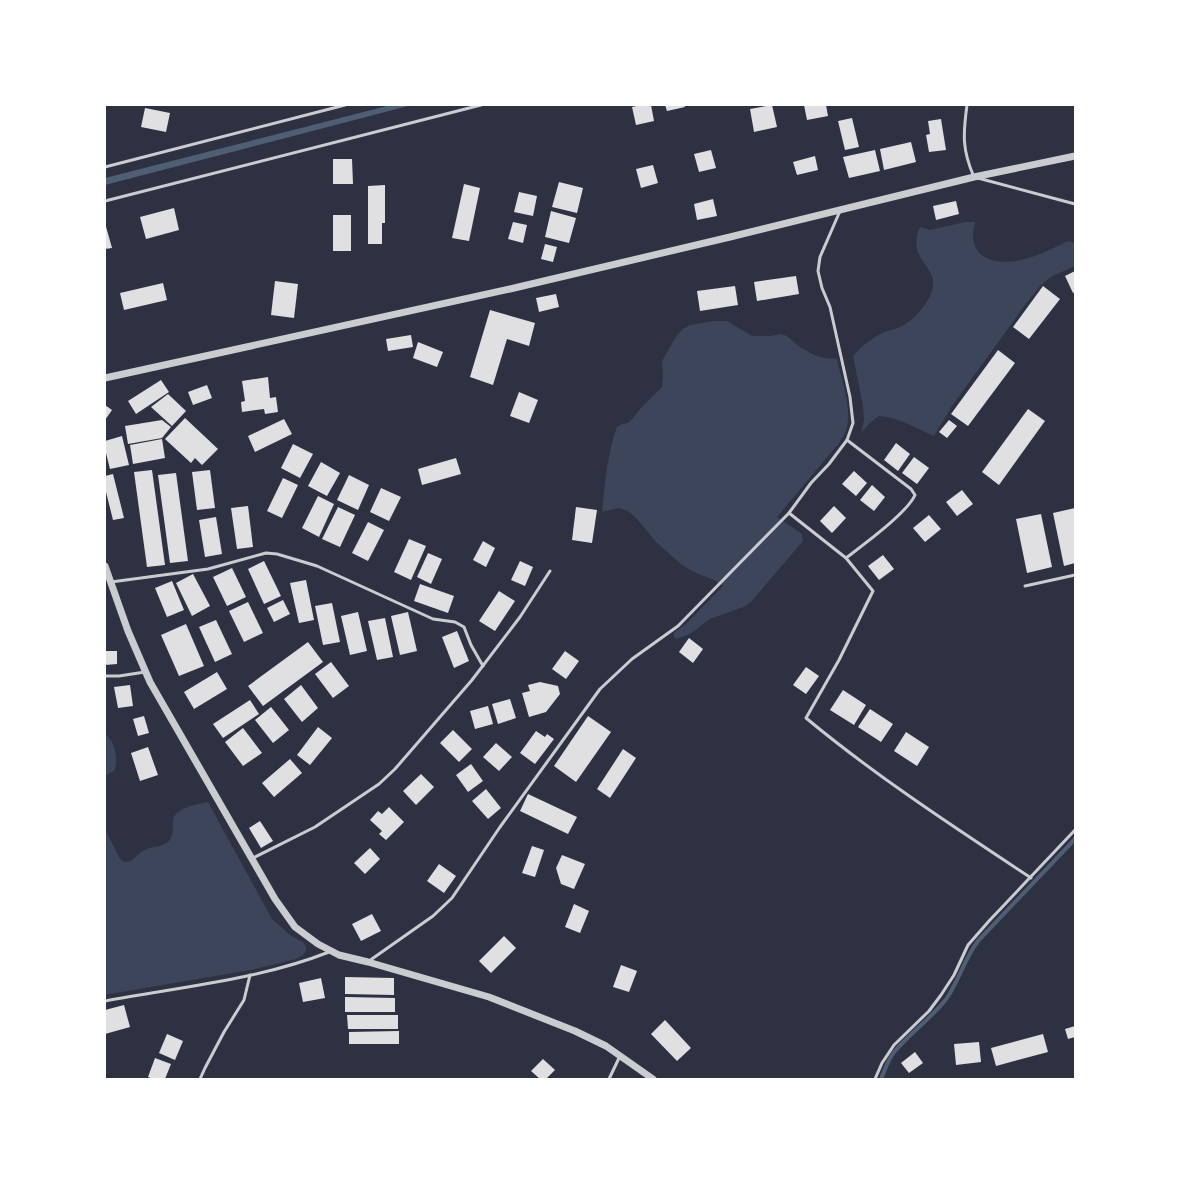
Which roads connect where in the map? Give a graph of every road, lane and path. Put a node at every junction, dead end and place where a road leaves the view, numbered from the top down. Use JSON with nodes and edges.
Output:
{"nodes":[{"id":1,"x":345,"y":105,"type":"edge"},
{"id":2,"x":481,"y":105,"type":"edge"},
{"id":3,"x":967,"y":105,"type":"edge"},
{"id":4,"x":1075,"y":156,"type":"edge"},
{"id":5,"x":105,"y":167,"type":"edge"},
{"id":6,"x":974,"y":177,"type":"junction"},
{"id":7,"x":105,"y":200,"type":"edge"},
{"id":8,"x":1075,"y":204,"type":"edge"},
{"id":9,"x":841,"y":209,"type":"junction"},
{"id":10,"x":116,"y":376,"type":"junction"},
{"id":11,"x":105,"y":378,"type":"edge"},
{"id":12,"x":105,"y":384,"type":"edge"},
{"id":13,"x":847,"y":440,"type":"junction"},
{"id":14,"x":789,"y":512,"type":"junction"},
{"id":15,"x":846,"y":558,"type":"junction"},
{"id":16,"x":105,"y":566,"type":"edge"},
{"id":17,"x":550,"y":571,"type":"dead end"},
{"id":18,"x":1075,"y":575,"type":"edge"},
{"id":19,"x":111,"y":582,"type":"junction"},
{"id":20,"x":1025,"y":586,"type":"dead end"},
{"id":21,"x":483,"y":666,"type":"junction"},
{"id":22,"x":145,"y":672,"type":"junction"},
{"id":23,"x":105,"y":676,"type":"edge"},
{"id":24,"x":1075,"y":830,"type":"edge"},
{"id":25,"x":251,"y":859,"type":"junction"},
{"id":26,"x":1031,"y":878,"type":"junction"},
{"id":27,"x":332,"y":951,"type":"junction"},
{"id":28,"x":368,"y":962,"type":"junction"},
{"id":29,"x":250,"y":975,"type":"junction"},
{"id":30,"x":105,"y":1001,"type":"edge"},
{"id":31,"x":620,"y":1056,"type":"junction"},
{"id":32,"x":200,"y":1079,"type":"edge"},
{"id":33,"x":608,"y":1079,"type":"edge"},
{"id":34,"x":653,"y":1079,"type":"edge"},
{"id":35,"x":875,"y":1079,"type":"edge"}],
"edges":[{"from":1,"to":5,"type":"lane"},
{"from":2,"to":7,"type":"lane"},
{"from":3,"to":6,"type":"lane"},
{"from":4,"to":6,"type":"street"},
{"from":6,"to":8,"type":"lane"},
{"from":6,"to":9,"type":"street"},
{"from":9,"to":10,"type":"street"},
{"from":9,"to":13,"type":"lane"},
{"from":10,"to":11,"type":"street"},
{"from":10,"to":12,"type":"street"},
{"from":13,"to":14,"type":"lane"},
{"from":13,"to":15,"type":"lane"},
{"from":14,"to":15,"type":"lane"},
{"from":14,"to":28,"type":"lane"},
{"from":15,"to":26,"type":"lane"},
{"from":16,"to":19,"type":"street"},
{"from":17,"to":21,"type":"lane"},
{"from":18,"to":20,"type":"lane"},
{"from":19,"to":21,"type":"lane"},
{"from":19,"to":22,"type":"street"},
{"from":21,"to":25,"type":"lane"},
{"from":22,"to":23,"type":"lane"},
{"from":22,"to":25,"type":"street"},
{"from":24,"to":26,"type":"lane"},
{"from":25,"to":27,"type":"street"},
{"from":26,"to":35,"type":"lane"},
{"from":27,"to":28,"type":"street"},
{"from":27,"to":29,"type":"lane"},
{"from":28,"to":31,"type":"street"},
{"from":29,"to":30,"type":"lane"},
{"from":29,"to":32,"type":"lane"},
{"from":31,"to":33,"type":"lane"},
{"from":31,"to":34,"type":"street"}]}
